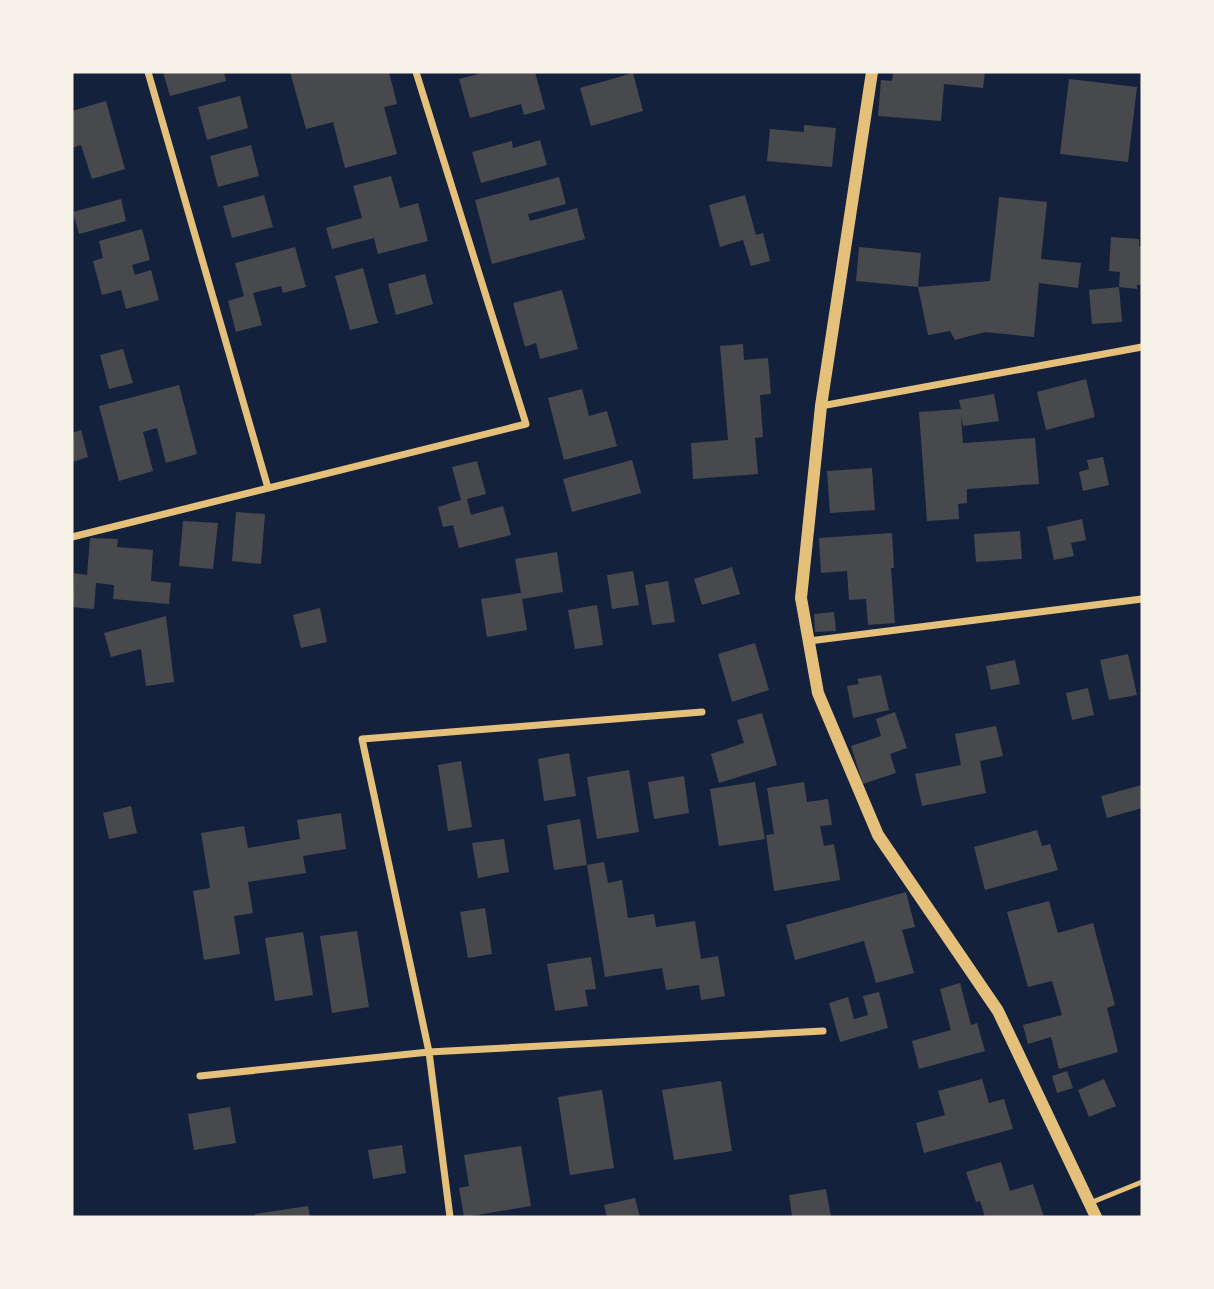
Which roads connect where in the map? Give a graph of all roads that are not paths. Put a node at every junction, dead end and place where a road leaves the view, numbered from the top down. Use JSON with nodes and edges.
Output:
{"nodes":[{"id":1,"x":148,"y":72,"type":"edge"},
{"id":2,"x":416,"y":72,"type":"edge"},
{"id":3,"x":872,"y":72,"type":"edge"},
{"id":4,"x":1142,"y":346,"type":"edge"},
{"id":5,"x":821,"y":406,"type":"junction"},
{"id":6,"x":268,"y":488,"type":"junction"},
{"id":7,"x":72,"y":537,"type":"edge"},
{"id":8,"x":1142,"y":599,"type":"edge"},
{"id":9,"x":809,"y":641,"type":"junction"},
{"id":10,"x":702,"y":712,"type":"dead end"},
{"id":11,"x":823,"y":1031,"type":"dead end"},
{"id":12,"x":429,"y":1052,"type":"junction"},
{"id":13,"x":200,"y":1076,"type":"dead end"},
{"id":14,"x":1142,"y":1182,"type":"edge"},
{"id":15,"x":1089,"y":1203,"type":"junction"},
{"id":16,"x":450,"y":1217,"type":"edge"},
{"id":17,"x":1096,"y":1217,"type":"edge"}],
"edges":[{"from":1,"to":6,"type":"street"},
{"from":2,"to":6,"type":"street"},
{"from":3,"to":5,"type":"street"},
{"from":4,"to":5,"type":"street"},
{"from":5,"to":9,"type":"street"},
{"from":6,"to":7,"type":"street"},
{"from":8,"to":9,"type":"street"},
{"from":9,"to":15,"type":"street"},
{"from":10,"to":12,"type":"street"},
{"from":11,"to":12,"type":"street"},
{"from":12,"to":13,"type":"street"},
{"from":12,"to":16,"type":"street"},
{"from":14,"to":15,"type":"lane"},
{"from":15,"to":17,"type":"street"}]}
